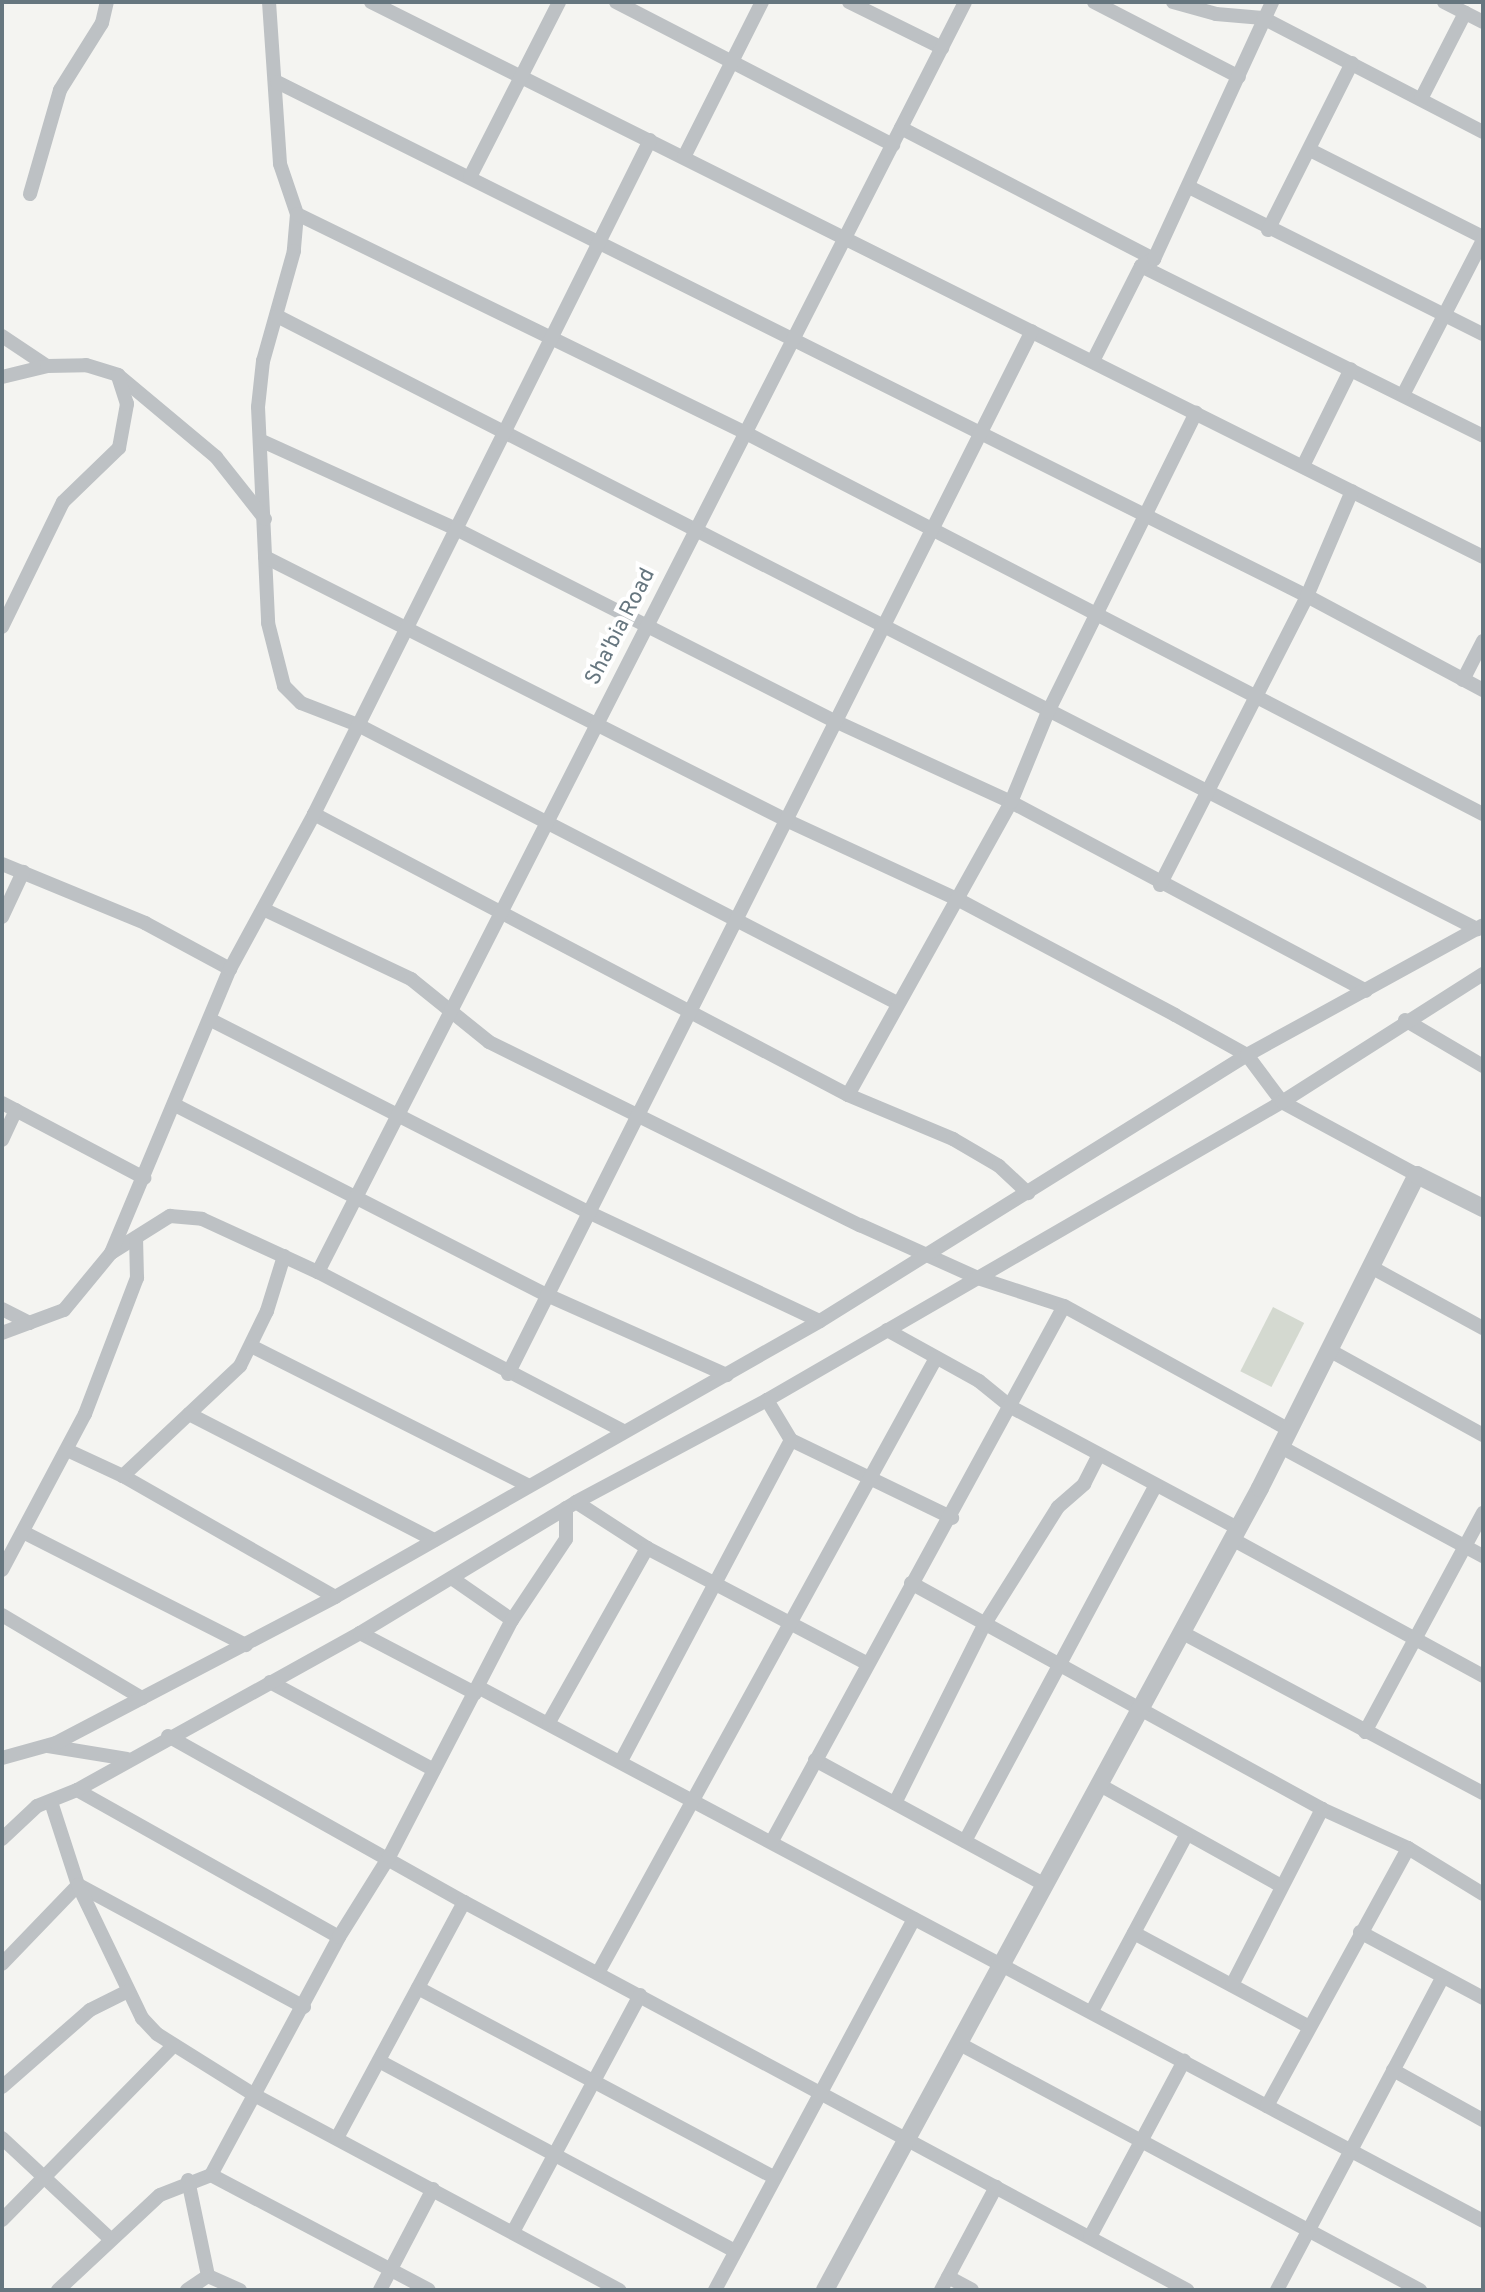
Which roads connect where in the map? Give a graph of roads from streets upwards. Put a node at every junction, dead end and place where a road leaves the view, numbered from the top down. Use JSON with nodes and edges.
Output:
{"nodes":[{"id":1,"x":107,"y":2,"type":"edge"},
{"id":2,"x":269,"y":2,"type":"edge"},
{"id":3,"x":371,"y":2,"type":"edge"},
{"id":4,"x":559,"y":2,"type":"edge"},
{"id":5,"x":616,"y":2,"type":"edge"},
{"id":6,"x":762,"y":2,"type":"edge"},
{"id":7,"x":849,"y":2,"type":"edge"},
{"id":8,"x":965,"y":2,"type":"edge"},
{"id":9,"x":1094,"y":2,"type":"edge"},
{"id":10,"x":1173,"y":2,"type":"edge"},
{"id":11,"x":1272,"y":2,"type":"edge"},
{"id":12,"x":1444,"y":2,"type":"edge"},
{"id":13,"x":1217,"y":8,"type":"edge"},
{"id":14,"x":1465,"y":13,"type":"junction"},
{"id":15,"x":1263,"y":18,"type":"junction"},
{"id":16,"x":1483,"y":22,"type":"edge"},
{"id":17,"x":942,"y":48,"type":"junction"},
{"id":18,"x":732,"y":62,"type":"junction"},
{"id":19,"x":1352,"y":63,"type":"junction"},
{"id":20,"x":521,"y":77,"type":"junction"},
{"id":21,"x":1239,"y":77,"type":"junction"},
{"id":22,"x":277,"y":82,"type":"junction"},
{"id":23,"x":1421,"y":99,"type":"junction"},
{"id":24,"x":901,"y":128,"type":"junction"},
{"id":25,"x":1483,"y":132,"type":"edge"},
{"id":26,"x":650,"y":140,"type":"junction"},
{"id":27,"x":893,"y":145,"type":"junction"},
{"id":28,"x":1310,"y":150,"type":"junction"},
{"id":29,"x":684,"y":157,"type":"junction"},
{"id":30,"x":470,"y":177,"type":"junction"},
{"id":31,"x":1189,"y":187,"type":"junction"},
{"id":32,"x":30,"y":194,"type":"dead end"},
{"id":33,"x":297,"y":214,"type":"junction"},
{"id":34,"x":1268,"y":230,"type":"junction"},
{"id":35,"x":846,"y":237,"type":"junction"},
{"id":36,"x":1483,"y":239,"type":"edge"},
{"id":37,"x":599,"y":243,"type":"junction"},
{"id":38,"x":1148,"y":262,"type":"junction"},
{"id":39,"x":277,"y":316,"type":"junction"},
{"id":40,"x":1447,"y":316,"type":"junction"},
{"id":41,"x":1032,"y":331,"type":"junction"},
{"id":42,"x":1483,"y":334,"type":"edge"},
{"id":43,"x":2,"y":336,"type":"edge"},
{"id":44,"x":552,"y":337,"type":"junction"},
{"id":45,"x":792,"y":341,"type":"junction"},
{"id":46,"x":1093,"y":361,"type":"junction"},
{"id":47,"x":47,"y":366,"type":"junction"},
{"id":48,"x":1351,"y":369,"type":"junction"},
{"id":49,"x":118,"y":375,"type":"junction"},
{"id":50,"x":2,"y":377,"type":"edge"},
{"id":51,"x":1403,"y":395,"type":"junction"},
{"id":52,"x":1196,"y":413,"type":"junction"},
{"id":53,"x":504,"y":433,"type":"junction"},
{"id":54,"x":746,"y":433,"type":"junction"},
{"id":55,"x":980,"y":436,"type":"junction"},
{"id":56,"x":1483,"y":436,"type":"edge"},
{"id":57,"x":262,"y":441,"type":"junction"},
{"id":58,"x":1303,"y":466,"type":"junction"},
{"id":59,"x":1352,"y":491,"type":"junction"},
{"id":60,"x":1144,"y":518,"type":"junction"},
{"id":61,"x":265,"y":520,"type":"junction"},
{"id":62,"x":934,"y":528,"type":"junction"},
{"id":63,"x":456,"y":529,"type":"junction"},
{"id":64,"x":695,"y":531,"type":"junction"},
{"id":65,"x":265,"y":557,"type":"junction"},
{"id":66,"x":1483,"y":557,"type":"edge"},
{"id":67,"x":1307,"y":596,"type":"junction"},
{"id":68,"x":1098,"y":611,"type":"junction"},
{"id":69,"x":646,"y":626,"type":"junction"},
{"id":70,"x":2,"y":627,"type":"edge"},
{"id":71,"x":884,"y":628,"type":"junction"},
{"id":72,"x":406,"y":629,"type":"junction"},
{"id":73,"x":1483,"y":641,"type":"edge"},
{"id":74,"x":1463,"y":680,"type":"junction"},
{"id":75,"x":1483,"y":690,"type":"edge"},
{"id":76,"x":1257,"y":694,"type":"junction"},
{"id":77,"x":1048,"y":712,"type":"junction"},
{"id":78,"x":837,"y":722,"type":"junction"},
{"id":79,"x":596,"y":724,"type":"junction"},
{"id":80,"x":358,"y":725,"type":"junction"},
{"id":81,"x":1205,"y":793,"type":"junction"},
{"id":82,"x":1011,"y":802,"type":"junction"},
{"id":83,"x":314,"y":814,"type":"junction"},
{"id":84,"x":1483,"y":814,"type":"edge"},
{"id":85,"x":788,"y":821,"type":"junction"},
{"id":86,"x":546,"y":822,"type":"junction"},
{"id":87,"x":2,"y":864,"type":"edge"},
{"id":88,"x":23,"y":872,"type":"junction"},
{"id":89,"x":1160,"y":885,"type":"junction"},
{"id":90,"x":959,"y":900,"type":"junction"},
{"id":91,"x":263,"y":909,"type":"junction"},
{"id":92,"x":500,"y":912,"type":"junction"},
{"id":93,"x":2,"y":917,"type":"edge"},
{"id":94,"x":738,"y":921,"type":"junction"},
{"id":95,"x":1480,"y":927,"type":"edge"},
{"id":96,"x":230,"y":969,"type":"junction"},
{"id":97,"x":1483,"y":974,"type":"edge"},
{"id":98,"x":1366,"y":991,"type":"junction"},
{"id":99,"x":897,"y":1003,"type":"junction"},
{"id":100,"x":452,"y":1010,"type":"junction"},
{"id":101,"x":692,"y":1013,"type":"junction"},
{"id":102,"x":211,"y":1020,"type":"junction"},
{"id":103,"x":1405,"y":1020,"type":"junction"},
{"id":104,"x":1247,"y":1055,"type":"junction"},
{"id":105,"x":1483,"y":1066,"type":"edge"},
{"id":106,"x":848,"y":1095,"type":"junction"},
{"id":107,"x":1282,"y":1102,"type":"junction"},
{"id":108,"x":2,"y":1103,"type":"edge"},
{"id":109,"x":177,"y":1106,"type":"junction"},
{"id":110,"x":16,"y":1110,"type":"junction"},
{"id":111,"x":396,"y":1113,"type":"junction"},
{"id":112,"x":639,"y":1115,"type":"junction"},
{"id":113,"x":2,"y":1140,"type":"edge"},
{"id":114,"x":1417,"y":1175,"type":"junction"},
{"id":115,"x":144,"y":1178,"type":"junction"},
{"id":116,"x":1028,"y":1193,"type":"junction"},
{"id":117,"x":353,"y":1197,"type":"junction"},
{"id":118,"x":1483,"y":1208,"type":"edge"},
{"id":119,"x":588,"y":1212,"type":"junction"},
{"id":120,"x":136,"y":1238,"type":"junction"},
{"id":121,"x":111,"y":1253,"type":"junction"},
{"id":122,"x":929,"y":1255,"type":"junction"},
{"id":123,"x":284,"y":1256,"type":"junction"},
{"id":124,"x":1371,"y":1267,"type":"junction"},
{"id":125,"x":318,"y":1272,"type":"junction"},
{"id":126,"x":978,"y":1278,"type":"junction"},
{"id":127,"x":547,"y":1295,"type":"junction"},
{"id":128,"x":1064,"y":1306,"type":"junction"},
{"id":129,"x":2,"y":1309,"type":"edge"},
{"id":130,"x":820,"y":1321,"type":"junction"},
{"id":131,"x":30,"y":1323,"type":"junction"},
{"id":132,"x":1483,"y":1328,"type":"edge"},
{"id":133,"x":887,"y":1330,"type":"junction"},
{"id":134,"x":2,"y":1333,"type":"edge"},
{"id":135,"x":253,"y":1347,"type":"junction"},
{"id":136,"x":1329,"y":1350,"type":"junction"},
{"id":137,"x":936,"y":1358,"type":"junction"},
{"id":138,"x":508,"y":1374,"type":"junction"},
{"id":139,"x":727,"y":1375,"type":"junction"},
{"id":140,"x":767,"y":1400,"type":"junction"},
{"id":141,"x":1011,"y":1407,"type":"junction"},
{"id":142,"x":189,"y":1414,"type":"junction"},
{"id":143,"x":623,"y":1431,"type":"junction"},
{"id":144,"x":1483,"y":1435,"type":"edge"},
{"id":145,"x":1286,"y":1439,"type":"junction"},
{"id":146,"x":791,"y":1440,"type":"junction"},
{"id":147,"x":67,"y":1450,"type":"junction"},
{"id":148,"x":1098,"y":1456,"type":"junction"},
{"id":149,"x":123,"y":1476,"type":"junction"},
{"id":150,"x":868,"y":1480,"type":"junction"},
{"id":151,"x":527,"y":1485,"type":"junction"},
{"id":152,"x":1155,"y":1486,"type":"junction"},
{"id":153,"x":571,"y":1505,"type":"junction"},
{"id":154,"x":1483,"y":1513,"type":"edge"},
{"id":155,"x":952,"y":1518,"type":"junction"},
{"id":156,"x":25,"y":1533,"type":"junction"},
{"id":157,"x":1235,"y":1534,"type":"junction"},
{"id":158,"x":434,"y":1540,"type":"junction"},
{"id":159,"x":1465,"y":1546,"type":"junction"},
{"id":160,"x":647,"y":1548,"type":"junction"},
{"id":161,"x":1483,"y":1556,"type":"edge"},
{"id":162,"x":2,"y":1570,"type":"edge"},
{"id":163,"x":453,"y":1579,"type":"junction"},
{"id":164,"x":714,"y":1583,"type":"junction"},
{"id":165,"x":911,"y":1583,"type":"junction"},
{"id":166,"x":335,"y":1597,"type":"junction"},
{"id":167,"x":2,"y":1615,"type":"edge"},
{"id":168,"x":512,"y":1620,"type":"junction"},
{"id":169,"x":790,"y":1623,"type":"junction"},
{"id":170,"x":984,"y":1625,"type":"junction"},
{"id":171,"x":360,"y":1633,"type":"junction"},
{"id":172,"x":1183,"y":1633,"type":"junction"},
{"id":173,"x":1414,"y":1639,"type":"junction"},
{"id":174,"x":246,"y":1645,"type":"junction"},
{"id":175,"x":866,"y":1663,"type":"junction"},
{"id":176,"x":1064,"y":1665,"type":"junction"},
{"id":177,"x":1483,"y":1676,"type":"edge"},
{"id":178,"x":270,"y":1682,"type":"junction"},
{"id":179,"x":477,"y":1690,"type":"junction"},
{"id":180,"x":142,"y":1698,"type":"junction"},
{"id":181,"x":1141,"y":1709,"type":"junction"},
{"id":182,"x":549,"y":1722,"type":"junction"},
{"id":183,"x":1365,"y":1732,"type":"junction"},
{"id":184,"x":168,"y":1736,"type":"junction"},
{"id":185,"x":44,"y":1746,"type":"junction"},
{"id":186,"x":2,"y":1758,"type":"edge"},
{"id":187,"x":127,"y":1759,"type":"junction"},
{"id":188,"x":815,"y":1760,"type":"junction"},
{"id":189,"x":621,"y":1761,"type":"junction"},
{"id":190,"x":434,"y":1770,"type":"junction"},
{"id":191,"x":1098,"y":1784,"type":"junction"},
{"id":192,"x":77,"y":1790,"type":"junction"},
{"id":193,"x":1483,"y":1793,"type":"edge"},
{"id":194,"x":694,"y":1800,"type":"junction"},
{"id":195,"x":51,"y":1802,"type":"junction"},
{"id":196,"x":895,"y":1803,"type":"junction"},
{"id":197,"x":1322,"y":1809,"type":"junction"},
{"id":198,"x":1186,"y":1836,"type":"junction"},
{"id":199,"x":2,"y":1839,"type":"edge"},
{"id":200,"x":772,"y":1841,"type":"junction"},
{"id":201,"x":965,"y":1841,"type":"junction"},
{"id":202,"x":1408,"y":1848,"type":"junction"},
{"id":203,"x":389,"y":1857,"type":"junction"},
{"id":204,"x":78,"y":1885,"type":"junction"},
{"id":205,"x":1045,"y":1885,"type":"junction"},
{"id":206,"x":1281,"y":1886,"type":"junction"},
{"id":207,"x":1483,"y":1894,"type":"edge"},
{"id":208,"x":464,"y":1902,"type":"junction"},
{"id":209,"x":914,"y":1919,"type":"junction"},
{"id":210,"x":1360,"y":1932,"type":"junction"},
{"id":211,"x":1134,"y":1933,"type":"junction"},
{"id":212,"x":339,"y":1937,"type":"junction"},
{"id":213,"x":2,"y":1964,"type":"edge"},
{"id":214,"x":1002,"y":1965,"type":"junction"},
{"id":215,"x":598,"y":1973,"type":"junction"},
{"id":216,"x":1443,"y":1977,"type":"junction"},
{"id":217,"x":1232,"y":1985,"type":"junction"},
{"id":218,"x":418,"y":1988,"type":"junction"},
{"id":219,"x":128,"y":1991,"type":"junction"},
{"id":220,"x":640,"y":1995,"type":"junction"},
{"id":221,"x":1483,"y":1998,"type":"edge"},
{"id":222,"x":304,"y":2007,"type":"junction"},
{"id":223,"x":1092,"y":2011,"type":"junction"},
{"id":224,"x":1309,"y":2027,"type":"junction"},
{"id":225,"x":958,"y":2043,"type":"junction"},
{"id":226,"x":174,"y":2045,"type":"junction"},
{"id":227,"x":379,"y":2061,"type":"junction"},
{"id":228,"x":1184,"y":2061,"type":"junction"},
{"id":229,"x":1393,"y":2070,"type":"junction"},
{"id":230,"x":594,"y":2081,"type":"junction"},
{"id":231,"x":2,"y":2087,"type":"edge"},
{"id":232,"x":820,"y":2093,"type":"junction"},
{"id":233,"x":256,"y":2096,"type":"junction"},
{"id":234,"x":1267,"y":2106,"type":"junction"},
{"id":235,"x":1483,"y":2120,"type":"edge"},
{"id":236,"x":2,"y":2138,"type":"edge"},
{"id":237,"x":337,"y":2138,"type":"junction"},
{"id":238,"x":906,"y":2139,"type":"junction"},
{"id":239,"x":1140,"y":2143,"type":"junction"},
{"id":240,"x":1350,"y":2151,"type":"junction"},
{"id":241,"x":554,"y":2155,"type":"junction"},
{"id":242,"x":211,"y":2175,"type":"junction"},
{"id":243,"x":45,"y":2177,"type":"junction"},
{"id":244,"x":775,"y":2178,"type":"junction"},
{"id":245,"x":188,"y":2180,"type":"junction"},
{"id":246,"x":996,"y":2187,"type":"junction"},
{"id":247,"x":433,"y":2189,"type":"junction"},
{"id":248,"x":2,"y":2220,"type":"edge"},
{"id":249,"x":1483,"y":2221,"type":"edge"},
{"id":250,"x":1309,"y":2230,"type":"junction"},
{"id":251,"x":513,"y":2232,"type":"junction"},
{"id":252,"x":108,"y":2237,"type":"junction"},
{"id":253,"x":1090,"y":2237,"type":"junction"},
{"id":254,"x":735,"y":2251,"type":"junction"},
{"id":255,"x":391,"y":2270,"type":"junction"},
{"id":256,"x":208,"y":2276,"type":"junction"},
{"id":257,"x":944,"y":2284,"type":"edge"},
{"id":258,"x":596,"y":2285,"type":"edge"},
{"id":259,"x":1169,"y":2286,"type":"edge"},
{"id":260,"x":58,"y":2290,"type":"edge"},
{"id":261,"x":187,"y":2290,"type":"edge"},
{"id":262,"x":240,"y":2290,"type":"edge"},
{"id":263,"x":380,"y":2290,"type":"edge"},
{"id":264,"x":429,"y":2290,"type":"edge"},
{"id":265,"x":619,"y":2290,"type":"edge"},
{"id":266,"x":715,"y":2290,"type":"edge"},
{"id":267,"x":825,"y":2290,"type":"edge"},
{"id":268,"x":972,"y":2290,"type":"edge"},
{"id":269,"x":1187,"y":2290,"type":"edge"},
{"id":270,"x":1277,"y":2290,"type":"edge"},
{"id":271,"x":1420,"y":2290,"type":"edge"}],
"edges":[{"from":1,"to":32,"type":"street"},
{"from":2,"to":22,"type":"street"},
{"from":3,"to":20,"type":"street"},
{"from":4,"to":20,"type":"street"},
{"from":5,"to":18,"type":"street"},
{"from":6,"to":18,"type":"street"},
{"from":7,"to":17,"type":"street"},
{"from":8,"to":17,"type":"street","name":"Sha'bia Road"},
{"from":9,"to":21,"type":"street"},
{"from":10,"to":13,"type":"street"},
{"from":11,"to":15,"type":"street"},
{"from":12,"to":14,"type":"street"},
{"from":13,"to":15,"type":"street"},
{"from":14,"to":16,"type":"street"},
{"from":14,"to":23,"type":"street"},
{"from":15,"to":19,"type":"street"},
{"from":15,"to":21,"type":"street"},
{"from":17,"to":24,"type":"street","name":"Sha'bia Road"},
{"from":18,"to":27,"type":"street"},
{"from":18,"to":29,"type":"street"},
{"from":19,"to":23,"type":"street"},
{"from":19,"to":28,"type":"street"},
{"from":20,"to":26,"type":"street"},
{"from":20,"to":30,"type":"street"},
{"from":21,"to":31,"type":"street"},
{"from":22,"to":30,"type":"street"},
{"from":22,"to":33,"type":"street"},
{"from":23,"to":25,"type":"street"},
{"from":24,"to":27,"type":"street","name":"Sha'bia Road"},
{"from":24,"to":38,"type":"street"},
{"from":26,"to":29,"type":"street"},
{"from":26,"to":37,"type":"street"},
{"from":27,"to":35,"type":"street","name":"Sha'bia Road"},
{"from":28,"to":34,"type":"street"},
{"from":28,"to":36,"type":"street"},
{"from":29,"to":35,"type":"street"},
{"from":30,"to":37,"type":"street"},
{"from":31,"to":34,"type":"street"},
{"from":31,"to":38,"type":"street"},
{"from":33,"to":39,"type":"street"},
{"from":33,"to":44,"type":"street"},
{"from":34,"to":40,"type":"street"},
{"from":35,"to":41,"type":"street"},
{"from":35,"to":45,"type":"street","name":"Sha'bia Road"},
{"from":36,"to":40,"type":"street"},
{"from":37,"to":44,"type":"street"},
{"from":37,"to":45,"type":"street"},
{"from":38,"to":46,"type":"street"},
{"from":38,"to":48,"type":"street"},
{"from":39,"to":53,"type":"street"},
{"from":39,"to":57,"type":"street"},
{"from":40,"to":42,"type":"street"},
{"from":40,"to":51,"type":"street"},
{"from":41,"to":46,"type":"street"},
{"from":41,"to":55,"type":"street"},
{"from":43,"to":47,"type":"street"},
{"from":44,"to":53,"type":"street"},
{"from":44,"to":54,"type":"street"},
{"from":45,"to":54,"type":"street","name":"Sha'bia Road"},
{"from":45,"to":55,"type":"street"},
{"from":46,"to":52,"type":"street"},
{"from":47,"to":49,"type":"street"},
{"from":47,"to":50,"type":"street"},
{"from":48,"to":51,"type":"street"},
{"from":48,"to":58,"type":"street"},
{"from":49,"to":61,"type":"street"},
{"from":49,"to":70,"type":"street"},
{"from":51,"to":56,"type":"street"},
{"from":52,"to":58,"type":"street"},
{"from":52,"to":60,"type":"street"},
{"from":53,"to":63,"type":"street"},
{"from":53,"to":64,"type":"street"},
{"from":54,"to":62,"type":"street"},
{"from":54,"to":64,"type":"street","name":"Sha'bia Road"},
{"from":55,"to":60,"type":"street"},
{"from":55,"to":62,"type":"street"},
{"from":57,"to":61,"type":"street"},
{"from":57,"to":63,"type":"street"},
{"from":58,"to":59,"type":"street"},
{"from":59,"to":66,"type":"street"},
{"from":59,"to":67,"type":"street"},
{"from":60,"to":67,"type":"street"},
{"from":60,"to":68,"type":"street"},
{"from":61,"to":65,"type":"street"},
{"from":62,"to":68,"type":"street"},
{"from":62,"to":71,"type":"street"},
{"from":63,"to":69,"type":"street"},
{"from":63,"to":72,"type":"street"},
{"from":64,"to":69,"type":"street","name":"Sha'bia Road"},
{"from":64,"to":71,"type":"street"},
{"from":65,"to":72,"type":"street"},
{"from":65,"to":80,"type":"street"},
{"from":67,"to":74,"type":"street"},
{"from":67,"to":76,"type":"street"},
{"from":68,"to":76,"type":"street"},
{"from":68,"to":77,"type":"street"},
{"from":69,"to":78,"type":"street"},
{"from":69,"to":79,"type":"street","name":"Sha'bia Road"},
{"from":71,"to":77,"type":"street"},
{"from":71,"to":78,"type":"street"},
{"from":72,"to":79,"type":"street"},
{"from":72,"to":80,"type":"street"},
{"from":73,"to":74,"type":"street"},
{"from":74,"to":75,"type":"street"},
{"from":76,"to":81,"type":"street"},
{"from":76,"to":84,"type":"street"},
{"from":77,"to":81,"type":"street"},
{"from":77,"to":82,"type":"street"},
{"from":78,"to":82,"type":"street"},
{"from":78,"to":85,"type":"street"},
{"from":79,"to":85,"type":"street"},
{"from":79,"to":86,"type":"street","name":"Sha'bia Road"},
{"from":80,"to":83,"type":"street"},
{"from":80,"to":86,"type":"street"},
{"from":81,"to":89,"type":"street"},
{"from":81,"to":95,"type":"street"},
{"from":82,"to":89,"type":"street"},
{"from":82,"to":90,"type":"street"},
{"from":83,"to":91,"type":"street"},
{"from":83,"to":92,"type":"street"},
{"from":85,"to":90,"type":"street"},
{"from":85,"to":94,"type":"street"},
{"from":86,"to":92,"type":"street","name":"Sha'bia Road"},
{"from":86,"to":94,"type":"street"},
{"from":87,"to":88,"type":"street"},
{"from":88,"to":93,"type":"street"},
{"from":88,"to":96,"type":"street"},
{"from":89,"to":98,"type":"street"},
{"from":90,"to":99,"type":"street"},
{"from":90,"to":104,"type":"street"},
{"from":91,"to":96,"type":"street"},
{"from":91,"to":100,"type":"street"},
{"from":92,"to":100,"type":"street","name":"Sha'bia Road"},
{"from":92,"to":101,"type":"street"},
{"from":94,"to":99,"type":"street"},
{"from":94,"to":101,"type":"street"},
{"from":95,"to":98,"type":"street"},
{"from":96,"to":102,"type":"street"},
{"from":97,"to":103,"type":"street"},
{"from":98,"to":104,"type":"street"},
{"from":99,"to":106,"type":"street"},
{"from":100,"to":111,"type":"street","name":"Sha'bia Road"},
{"from":100,"to":112,"type":"street"},
{"from":101,"to":106,"type":"street"},
{"from":101,"to":112,"type":"street"},
{"from":102,"to":109,"type":"street"},
{"from":102,"to":111,"type":"street"},
{"from":103,"to":105,"type":"street"},
{"from":103,"to":107,"type":"street"},
{"from":104,"to":107,"type":"street"},
{"from":104,"to":116,"type":"street"},
{"from":106,"to":116,"type":"street"},
{"from":107,"to":114,"type":"street"},
{"from":107,"to":126,"type":"street"},
{"from":108,"to":110,"type":"street"},
{"from":109,"to":115,"type":"street"},
{"from":109,"to":117,"type":"street"},
{"from":110,"to":113,"type":"street"},
{"from":110,"to":115,"type":"street"},
{"from":111,"to":117,"type":"street","name":"Sha'bia Road"},
{"from":111,"to":119,"type":"street"},
{"from":112,"to":119,"type":"street"},
{"from":112,"to":122,"type":"street"},
{"from":114,"to":118,"type":"street"},
{"from":114,"to":124,"type":"street"},
{"from":115,"to":121,"type":"street"},
{"from":116,"to":122,"type":"street"},
{"from":117,"to":125,"type":"street","name":"Sha'bia Road"},
{"from":117,"to":127,"type":"street"},
{"from":119,"to":127,"type":"street"},
{"from":119,"to":130,"type":"street"},
{"from":120,"to":121,"type":"street"},
{"from":120,"to":123,"type":"street"},
{"from":120,"to":147,"type":"street"},
{"from":121,"to":131,"type":"street"},
{"from":122,"to":126,"type":"street"},
{"from":122,"to":130,"type":"street"},
{"from":123,"to":125,"type":"street"},
{"from":123,"to":135,"type":"street"},
{"from":124,"to":132,"type":"street"},
{"from":124,"to":136,"type":"street"},
{"from":125,"to":138,"type":"street"},
{"from":126,"to":128,"type":"street"},
{"from":126,"to":133,"type":"street"},
{"from":127,"to":138,"type":"street"},
{"from":127,"to":139,"type":"street"},
{"from":128,"to":141,"type":"street"},
{"from":128,"to":145,"type":"street"},
{"from":129,"to":131,"type":"street"},
{"from":130,"to":139,"type":"street"},
{"from":131,"to":134,"type":"street"},
{"from":133,"to":137,"type":"street"},
{"from":133,"to":140,"type":"street"},
{"from":135,"to":142,"type":"street"},
{"from":135,"to":151,"type":"street"},
{"from":136,"to":144,"type":"street"},
{"from":136,"to":145,"type":"street"},
{"from":137,"to":141,"type":"street"},
{"from":137,"to":150,"type":"street"},
{"from":138,"to":143,"type":"street"},
{"from":139,"to":143,"type":"street"},
{"from":140,"to":146,"type":"street"},
{"from":140,"to":153,"type":"street"},
{"from":141,"to":148,"type":"street"},
{"from":141,"to":155,"type":"street"},
{"from":142,"to":149,"type":"street"},
{"from":142,"to":158,"type":"street"},
{"from":143,"to":151,"type":"street"},
{"from":145,"to":157,"type":"street"},
{"from":145,"to":159,"type":"street"},
{"from":146,"to":150,"type":"street"},
{"from":146,"to":164,"type":"street"},
{"from":147,"to":149,"type":"street"},
{"from":147,"to":156,"type":"street"},
{"from":148,"to":152,"type":"street"},
{"from":148,"to":170,"type":"street"},
{"from":149,"to":166,"type":"street"},
{"from":150,"to":155,"type":"street"},
{"from":150,"to":169,"type":"street"},
{"from":151,"to":158,"type":"street"},
{"from":152,"to":157,"type":"street"},
{"from":152,"to":176,"type":"street"},
{"from":153,"to":160,"type":"street"},
{"from":153,"to":163,"type":"street"},
{"from":153,"to":168,"type":"street"},
{"from":154,"to":159,"type":"street"},
{"from":155,"to":165,"type":"street"},
{"from":156,"to":162,"type":"street"},
{"from":156,"to":174,"type":"street"},
{"from":157,"to":172,"type":"street"},
{"from":157,"to":173,"type":"street"},
{"from":158,"to":166,"type":"street"},
{"from":159,"to":161,"type":"street"},
{"from":159,"to":173,"type":"street"},
{"from":160,"to":164,"type":"street"},
{"from":160,"to":182,"type":"street"},
{"from":163,"to":168,"type":"street"},
{"from":163,"to":171,"type":"street"},
{"from":164,"to":169,"type":"street"},
{"from":164,"to":189,"type":"street"},
{"from":165,"to":170,"type":"street"},
{"from":165,"to":175,"type":"street"},
{"from":166,"to":174,"type":"street"},
{"from":167,"to":180,"type":"street"},
{"from":168,"to":179,"type":"street"},
{"from":169,"to":175,"type":"street"},
{"from":169,"to":194,"type":"street"},
{"from":170,"to":176,"type":"street"},
{"from":170,"to":196,"type":"street"},
{"from":171,"to":178,"type":"street"},
{"from":171,"to":179,"type":"street"},
{"from":172,"to":181,"type":"street"},
{"from":172,"to":183,"type":"street"},
{"from":173,"to":177,"type":"street"},
{"from":173,"to":183,"type":"street"},
{"from":174,"to":180,"type":"street"},
{"from":175,"to":188,"type":"street"},
{"from":176,"to":181,"type":"street"},
{"from":176,"to":201,"type":"street"},
{"from":178,"to":184,"type":"street"},
{"from":178,"to":190,"type":"street"},
{"from":179,"to":182,"type":"street"},
{"from":179,"to":190,"type":"street"},
{"from":180,"to":185,"type":"street"},
{"from":181,"to":191,"type":"street"},
{"from":181,"to":197,"type":"street"},
{"from":182,"to":189,"type":"street"},
{"from":183,"to":193,"type":"street"},
{"from":184,"to":187,"type":"street"},
{"from":184,"to":203,"type":"street"},
{"from":185,"to":186,"type":"street"},
{"from":185,"to":187,"type":"street"},
{"from":187,"to":192,"type":"street"},
{"from":188,"to":196,"type":"street"},
{"from":188,"to":200,"type":"street"},
{"from":189,"to":194,"type":"street"},
{"from":190,"to":203,"type":"street"},
{"from":191,"to":198,"type":"street"},
{"from":191,"to":205,"type":"street"},
{"from":192,"to":195,"type":"street"},
{"from":192,"to":212,"type":"street"},
{"from":194,"to":200,"type":"street"},
{"from":194,"to":215,"type":"street"},
{"from":195,"to":199,"type":"street"},
{"from":195,"to":204,"type":"street"},
{"from":196,"to":201,"type":"street"},
{"from":197,"to":202,"type":"street"},
{"from":197,"to":206,"type":"street"},
{"from":198,"to":206,"type":"street"},
{"from":198,"to":211,"type":"street"},
{"from":200,"to":209,"type":"street"},
{"from":201,"to":205,"type":"street"},
{"from":202,"to":207,"type":"street"},
{"from":202,"to":210,"type":"street"},
{"from":203,"to":208,"type":"street"},
{"from":203,"to":212,"type":"street"},
{"from":204,"to":213,"type":"street"},
{"from":204,"to":219,"type":"street"},
{"from":204,"to":222,"type":"street"},
{"from":205,"to":214,"type":"street"},
{"from":206,"to":217,"type":"street"},
{"from":208,"to":215,"type":"street"},
{"from":208,"to":218,"type":"street"},
{"from":209,"to":214,"type":"street"},
{"from":209,"to":232,"type":"street"},
{"from":210,"to":216,"type":"street"},
{"from":210,"to":224,"type":"street"},
{"from":211,"to":217,"type":"street"},
{"from":211,"to":223,"type":"street"},
{"from":212,"to":222,"type":"street"},
{"from":214,"to":223,"type":"street"},
{"from":214,"to":225,"type":"street"},
{"from":215,"to":220,"type":"street"},
{"from":216,"to":221,"type":"street"},
{"from":216,"to":229,"type":"street"},
{"from":217,"to":224,"type":"street"},
{"from":218,"to":227,"type":"street"},
{"from":218,"to":230,"type":"street"},
{"from":219,"to":226,"type":"street"},
{"from":219,"to":231,"type":"street"},
{"from":220,"to":230,"type":"street"},
{"from":220,"to":232,"type":"street"},
{"from":222,"to":233,"type":"street"},
{"from":223,"to":228,"type":"street"},
{"from":224,"to":234,"type":"street"},
{"from":225,"to":238,"type":"street"},
{"from":225,"to":239,"type":"street"},
{"from":226,"to":233,"type":"street"},
{"from":226,"to":243,"type":"street"},
{"from":227,"to":237,"type":"street"},
{"from":227,"to":241,"type":"street"},
{"from":228,"to":234,"type":"street"},
{"from":228,"to":239,"type":"street"},
{"from":229,"to":235,"type":"street"},
{"from":229,"to":240,"type":"street"},
{"from":230,"to":241,"type":"street"},
{"from":230,"to":244,"type":"street"},
{"from":232,"to":238,"type":"street"},
{"from":232,"to":244,"type":"street"},
{"from":233,"to":237,"type":"street"},
{"from":233,"to":242,"type":"street"},
{"from":234,"to":240,"type":"street"},
{"from":236,"to":243,"type":"street"},
{"from":237,"to":247,"type":"street"},
{"from":238,"to":246,"type":"street"},
{"from":238,"to":267,"type":"street"},
{"from":239,"to":250,"type":"street"},
{"from":239,"to":253,"type":"street"},
{"from":240,"to":249,"type":"street"},
{"from":240,"to":250,"type":"street"},
{"from":241,"to":251,"type":"street"},
{"from":241,"to":254,"type":"street"},
{"from":242,"to":245,"type":"street"},
{"from":242,"to":255,"type":"street"},
{"from":243,"to":248,"type":"street"},
{"from":243,"to":252,"type":"street"},
{"from":244,"to":254,"type":"street"},
{"from":245,"to":252,"type":"street"},
{"from":245,"to":256,"type":"street"},
{"from":246,"to":253,"type":"street"},
{"from":246,"to":257,"type":"street"},
{"from":247,"to":251,"type":"street"},
{"from":247,"to":255,"type":"street"},
{"from":250,"to":270,"type":"street"},
{"from":250,"to":271,"type":"street"},
{"from":251,"to":258,"type":"street"},
{"from":252,"to":260,"type":"street"},
{"from":253,"to":259,"type":"street"},
{"from":254,"to":266,"type":"street"},
{"from":255,"to":263,"type":"street"},
{"from":255,"to":264,"type":"street"},
{"from":256,"to":261,"type":"street"},
{"from":256,"to":262,"type":"street"},
{"from":257,"to":268,"type":"street"},
{"from":258,"to":265,"type":"street"},
{"from":259,"to":269,"type":"street"}]}
